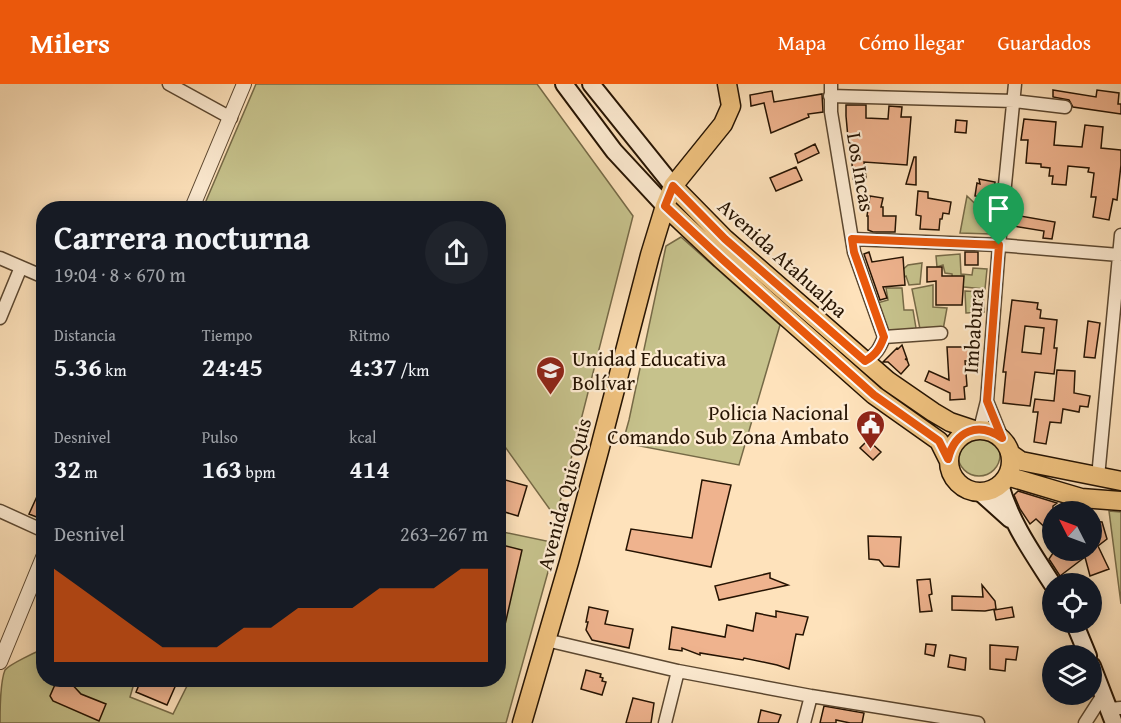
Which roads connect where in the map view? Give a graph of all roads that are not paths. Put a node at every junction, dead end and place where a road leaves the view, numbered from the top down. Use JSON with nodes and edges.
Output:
{"nodes":[{"id":1,"x":169,"y":84,"type":"edge"},
{"id":2,"x":244,"y":84,"type":"edge"},
{"id":3,"x":564,"y":84,"type":"edge"},
{"id":4,"x":591,"y":84,"type":"edge"},
{"id":5,"x":727,"y":84,"type":"edge"},
{"id":6,"x":1015,"y":84,"type":"edge"},
{"id":7,"x":831,"y":90,"type":"edge"},
{"id":8,"x":1014,"y":100,"type":"junction"},
{"id":9,"x":1065,"y":107,"type":"dead end"},
{"id":10,"x":231,"y":118,"type":"junction"},
{"id":11,"x":673,"y":186,"type":"junction"},
{"id":12,"x":195,"y":201,"type":"edge"},
{"id":13,"x":665,"y":206,"type":"junction"},
{"id":14,"x":1121,"y":235,"type":"edge"},
{"id":15,"x":852,"y":239,"type":"junction"},
{"id":16,"x":999,"y":245,"type":"junction"},
{"id":17,"x":1119,"y":255,"type":"junction"},
{"id":18,"x":0,"y":258,"type":"edge"},
{"id":19,"x":21,"y":267,"type":"junction"},
{"id":20,"x":36,"y":274,"type":"edge"},
{"id":21,"x":0,"y":318,"type":"edge"},
{"id":22,"x":941,"y":333,"type":"dead end"},
{"id":23,"x":884,"y":337,"type":"junction"},
{"id":24,"x":865,"y":361,"type":"junction"},
{"id":25,"x":987,"y":401,"type":"junction"},
{"id":26,"x":977,"y":430,"type":"junction"},
{"id":27,"x":1006,"y":446,"type":"junction"},
{"id":28,"x":948,"y":459,"type":"junction"},
{"id":29,"x":1098,"y":477,"type":"junction"},
{"id":30,"x":1004,"y":481,"type":"junction"},
{"id":31,"x":1121,"y":481,"type":"edge"},
{"id":32,"x":981,"y":493,"type":"junction"},
{"id":33,"x":1121,"y":501,"type":"edge"},
{"id":34,"x":0,"y":512,"type":"edge"},
{"id":35,"x":1013,"y":522,"type":"junction"},
{"id":36,"x":36,"y":528,"type":"edge"},
{"id":37,"x":1045,"y":573,"type":"edge"},
{"id":38,"x":36,"y":574,"type":"edge"},
{"id":39,"x":546,"y":640,"type":"junction"},
{"id":40,"x":0,"y":662,"type":"edge"},
{"id":41,"x":678,"y":671,"type":"junction"},
{"id":42,"x":1102,"y":688,"type":"edge"},
{"id":43,"x":811,"y":696,"type":"junction"},
{"id":44,"x":1112,"y":709,"type":"edge"},
{"id":45,"x":522,"y":723,"type":"edge"},
{"id":46,"x":664,"y":723,"type":"edge"},
{"id":47,"x":804,"y":723,"type":"edge"},
{"id":48,"x":978,"y":723,"type":"edge"},
{"id":49,"x":1085,"y":723,"type":"edge"}],
"edges":[{"from":1,"to":10,"type":"street"},
{"from":2,"to":10,"type":"street"},
{"from":3,"to":13,"type":"main road"},
{"from":4,"to":11,"type":"main road","name":"Avenida Atahualpa"},
{"from":5,"to":11,"type":"main road","name":"Avenida Quis Quis"},
{"from":6,"to":8,"type":"street","name":"Imbabura"},
{"from":7,"to":8,"type":"street"},
{"from":7,"to":15,"type":"street","name":"Los Incas"},
{"from":8,"to":9,"type":"street"},
{"from":8,"to":16,"type":"street","name":"Imbabura"},
{"from":10,"to":12,"type":"street"},
{"from":11,"to":13,"type":"main road","name":"Avenida Quis Quis"},
{"from":11,"to":24,"type":"main road","name":"Avenida Atahualpa"},
{"from":13,"to":28,"type":"main road"},
{"from":13,"to":39,"type":"main road","name":"Avenida Quis Quis"},
{"from":14,"to":17,"type":"street"},
{"from":15,"to":16,"type":"street"},
{"from":15,"to":23,"type":"street","name":"Los Incas"},
{"from":16,"to":17,"type":"street"},
{"from":16,"to":25,"type":"street","name":"Imbabura"},
{"from":17,"to":29,"type":"street"},
{"from":18,"to":19,"type":"street"},
{"from":19,"to":20,"type":"street"},
{"from":19,"to":21,"type":"street"},
{"from":22,"to":23,"type":"street"},
{"from":23,"to":24,"type":"street"},
{"from":24,"to":26,"type":"main road","name":"Avenida Atahualpa"},
{"from":25,"to":26,"type":"street","name":"Imbabura"},
{"from":25,"to":27,"type":"street","name":"Imbabura"},
{"from":26,"to":27,"type":"main road"},
{"from":26,"to":28,"type":"main road"},
{"from":27,"to":29,"type":"main road"},
{"from":27,"to":30,"type":"main road"},
{"from":28,"to":32,"type":"main road"},
{"from":29,"to":31,"type":"main road"},
{"from":30,"to":32,"type":"main road"},
{"from":30,"to":33,"type":"main road"},
{"from":30,"to":35,"type":"main road"},
{"from":32,"to":35,"type":"main road"},
{"from":34,"to":36,"type":"street"},
{"from":35,"to":37,"type":"main road"},
{"from":38,"to":40,"type":"street"},
{"from":39,"to":41,"type":"street"},
{"from":39,"to":45,"type":"main road","name":"Avenida Quis Quis"},
{"from":41,"to":43,"type":"street"},
{"from":41,"to":46,"type":"street"},
{"from":42,"to":44,"type":"main road"},
{"from":43,"to":47,"type":"street"},
{"from":43,"to":48,"type":"street"},
{"from":44,"to":49,"type":"street"}]}
